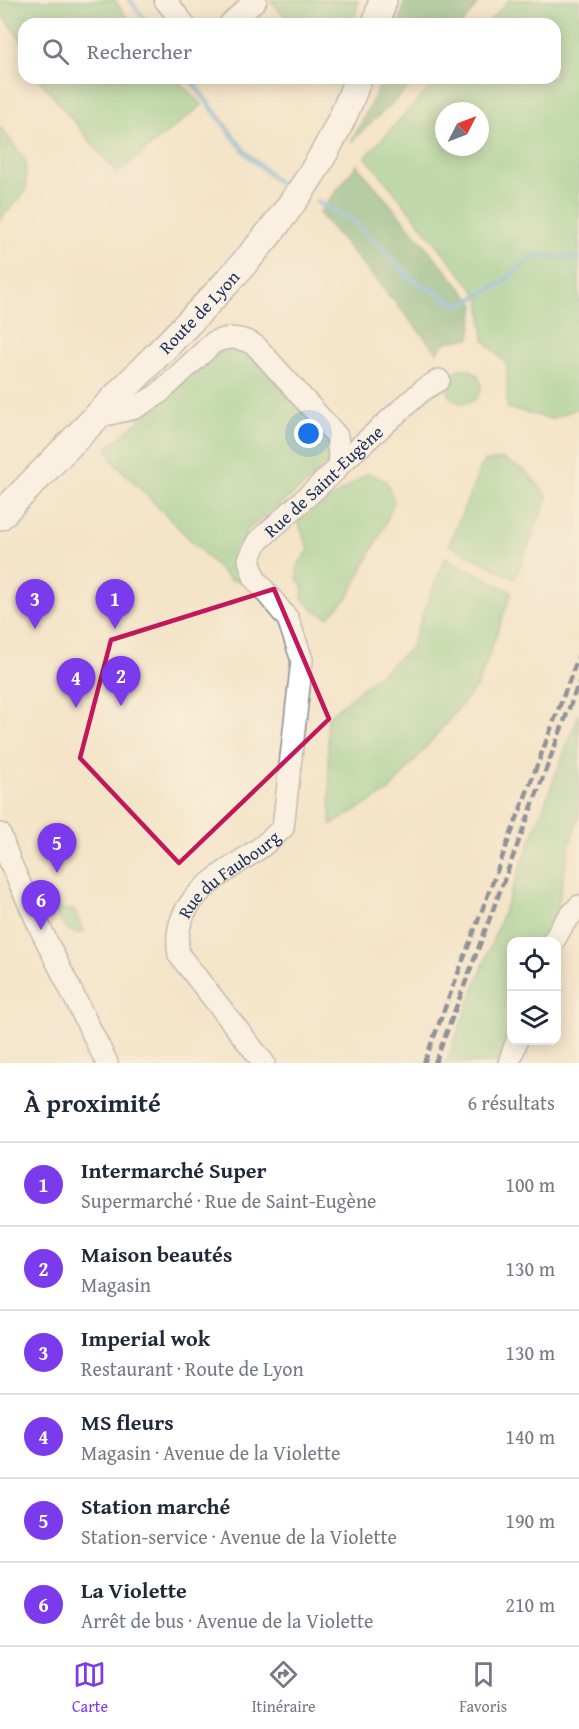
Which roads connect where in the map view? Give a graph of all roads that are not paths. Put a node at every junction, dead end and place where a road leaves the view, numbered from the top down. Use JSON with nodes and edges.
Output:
{"nodes":[{"id":1,"x":165,"y":0,"type":"edge"},
{"id":2,"x":256,"y":0,"type":"edge"},
{"id":3,"x":383,"y":0,"type":"edge"},
{"id":4,"x":179,"y":18,"type":"edge"},
{"id":5,"x":236,"y":18,"type":"edge"},
{"id":6,"x":378,"y":18,"type":"edge"},
{"id":7,"x":356,"y":84,"type":"edge"},
{"id":8,"x":439,"y":380,"type":"dead end"},
{"id":9,"x":97,"y":417,"type":"junction"},
{"id":10,"x":340,"y":464,"type":"junction"},
{"id":11,"x":0,"y":516,"type":"edge"},
{"id":12,"x":302,"y":660,"type":"joint"},
{"id":13,"x":0,"y":834,"type":"edge"},
{"id":14,"x":579,"y":906,"type":"edge"},
{"id":15,"x":556,"y":937,"type":"edge"},
{"id":16,"x":516,"y":1045,"type":"edge"},
{"id":17,"x":107,"y":1063,"type":"edge"},
{"id":18,"x":264,"y":1063,"type":"edge"},
{"id":19,"x":509,"y":1063,"type":"edge"}],
"edges":[{"from":1,"to":4,"type":"street"},
{"from":2,"to":5,"type":"street"},
{"from":3,"to":6,"type":"main road"},
{"from":7,"to":9,"type":"main road","name":"Route de Lyon"},
{"from":8,"to":10,"type":"street","name":"Rue de Saint-Eugène"},
{"from":9,"to":10,"type":"street"},
{"from":9,"to":11,"type":"main road","name":"Route de Lyon"},
{"from":10,"to":12,"type":"street","name":"Rue de Saint-Eugène"},
{"from":12,"to":18,"type":"street","name":"Rue du Faubourg"},
{"from":13,"to":17,"type":"street"},
{"from":14,"to":15,"type":"street"},
{"from":16,"to":19,"type":"street"}]}
